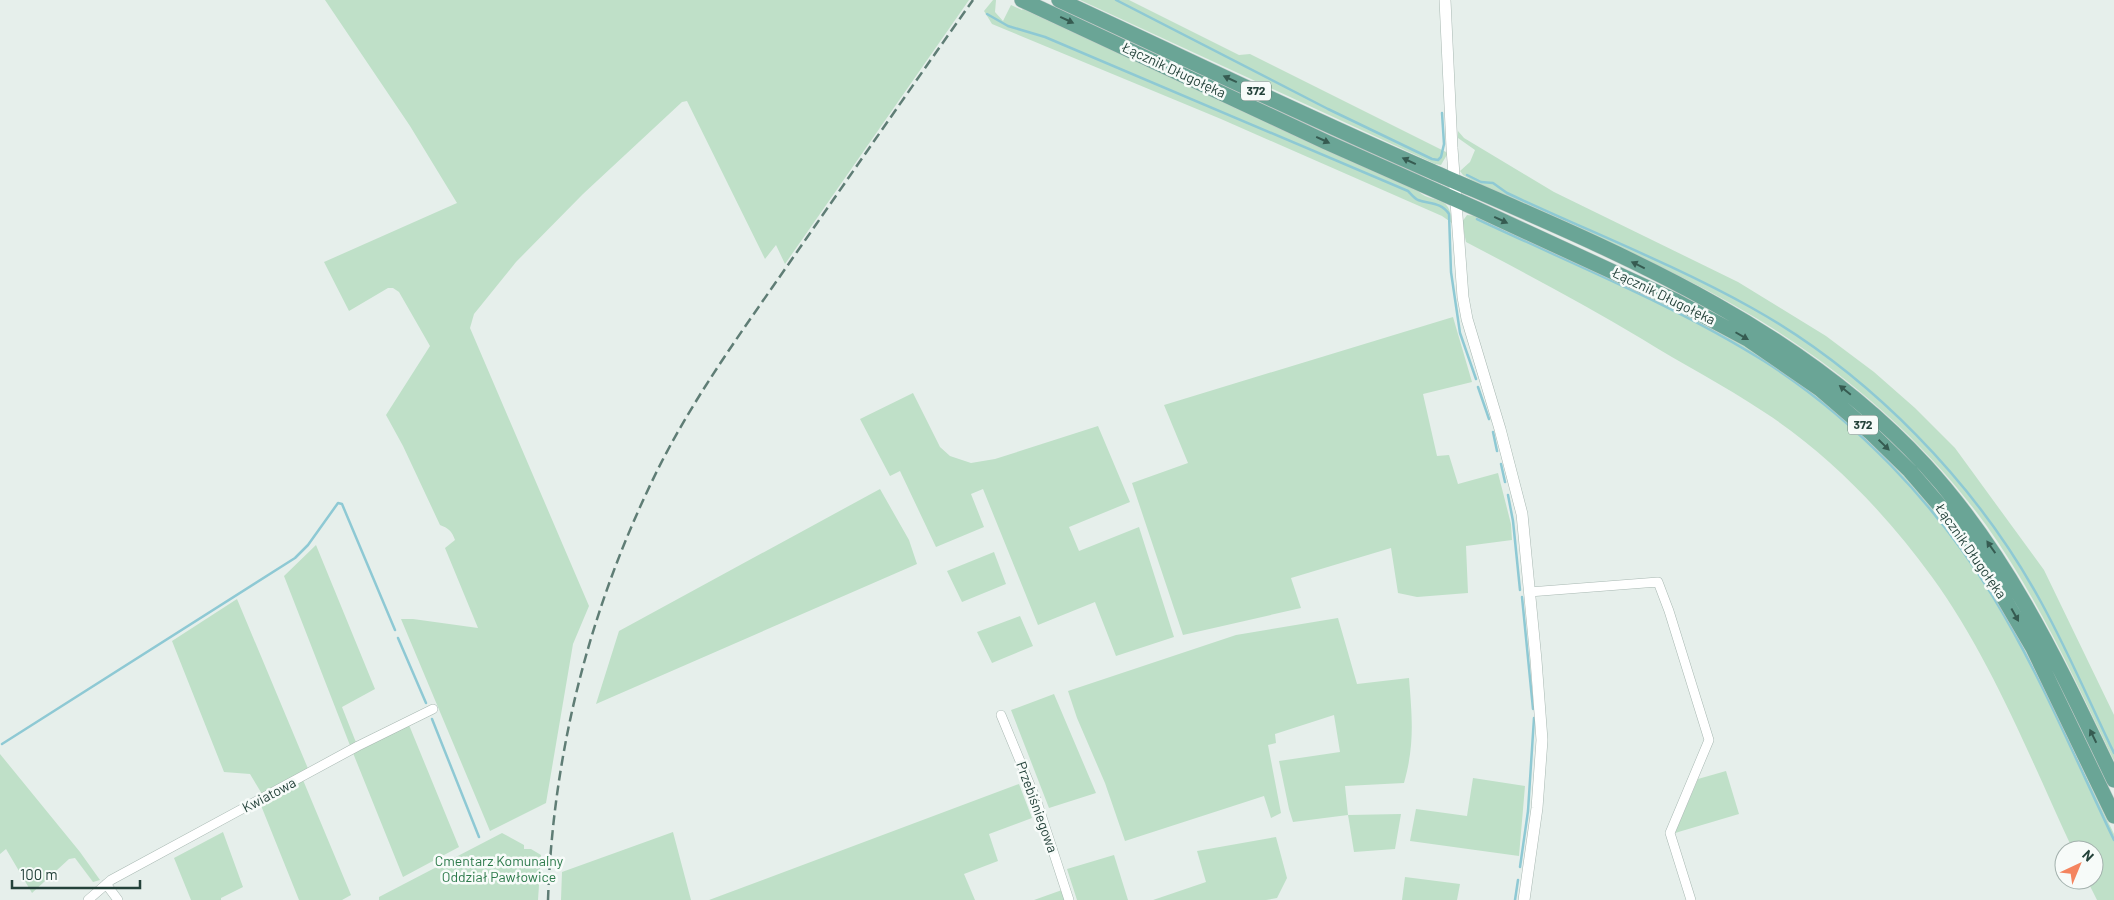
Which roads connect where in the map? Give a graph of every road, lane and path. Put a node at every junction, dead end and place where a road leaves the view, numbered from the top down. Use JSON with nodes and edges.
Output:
{"nodes":[{"id":1,"x":1022,"y":0,"type":"edge"},
{"id":2,"x":1059,"y":0,"type":"edge"},
{"id":3,"x":1445,"y":0,"type":"edge"},
{"id":4,"x":1454,"y":181,"type":"junction"},
{"id":5,"x":1456,"y":200,"type":"junction"},
{"id":6,"x":1529,"y":592,"type":"junction"},
{"id":7,"x":433,"y":709,"type":"dead end"},
{"id":8,"x":1001,"y":715,"type":"dead end"},
{"id":9,"x":2114,"y":780,"type":"edge"},
{"id":10,"x":2114,"y":816,"type":"edge"},
{"id":11,"x":106,"y":884,"type":"junction"},
{"id":12,"x":88,"y":900,"type":"edge"},
{"id":13,"x":118,"y":900,"type":"edge"},
{"id":14,"x":1070,"y":900,"type":"edge"},
{"id":15,"x":1524,"y":900,"type":"edge"},
{"id":16,"x":1691,"y":900,"type":"edge"}],
"edges":[{"from":1,"to":5,"type":"main road","name":"Łącznik Długołęka","number":"372","one_way":true},
{"from":4,"to":2,"type":"main road","name":"Łącznik Długołęka","number":"372","one_way":true},
{"from":3,"to":4,"type":"street"},
{"from":4,"to":5,"type":"street"},
{"from":9,"to":4,"type":"main road","name":"Łącznik Długołęka","number":"372","one_way":true},
{"from":5,"to":6,"type":"street"},
{"from":5,"to":10,"type":"main road","name":"Łącznik Długołęka","number":"372","one_way":true},
{"from":6,"to":15,"type":"street"},
{"from":6,"to":16,"type":"street"},
{"from":7,"to":11,"type":"street","name":"Kwiatowa"},
{"from":8,"to":14,"type":"street","name":"Przebiśniegowa"},
{"from":11,"to":12,"type":"street","name":"Kwiatowa"},
{"from":11,"to":13,"type":"street"}]}
